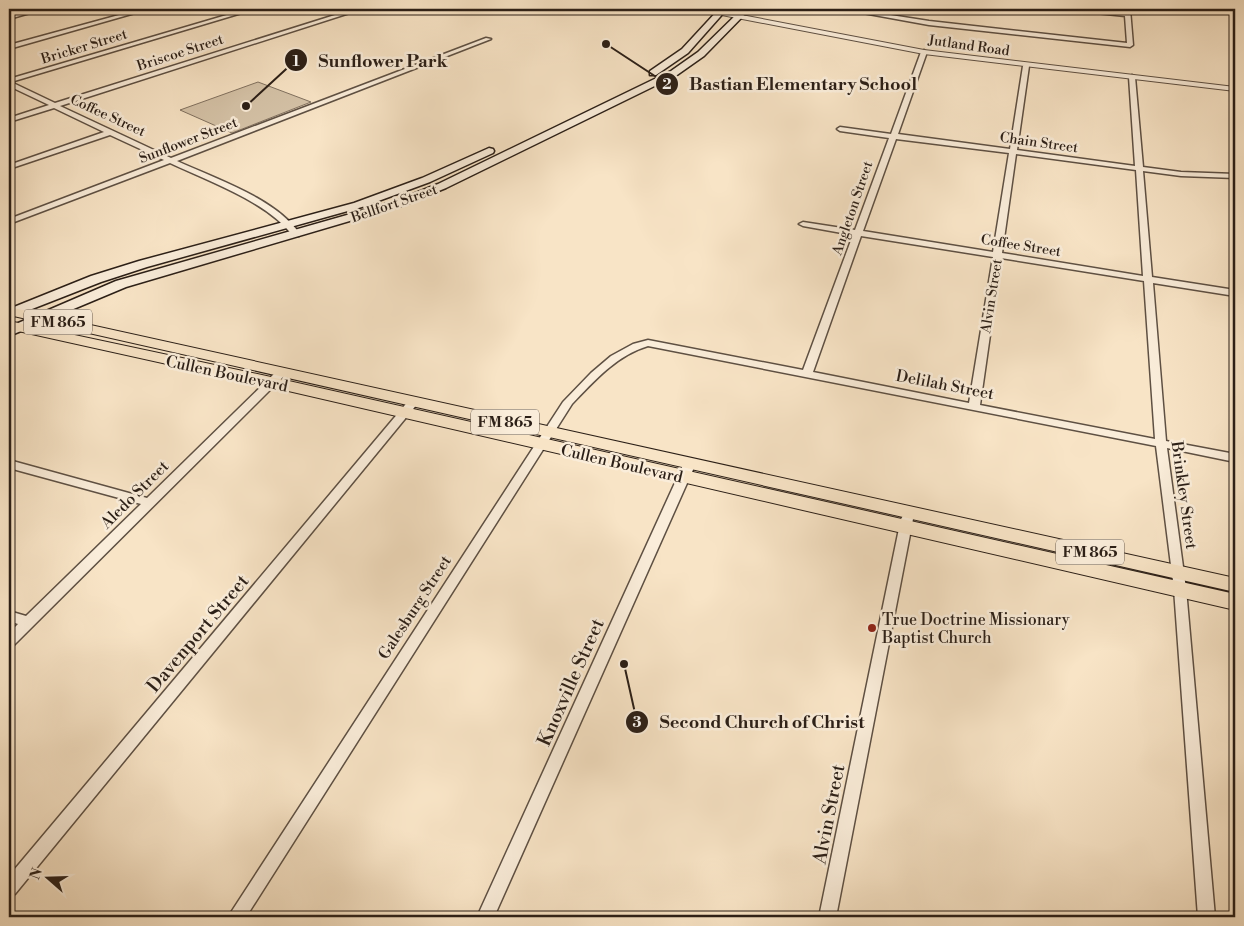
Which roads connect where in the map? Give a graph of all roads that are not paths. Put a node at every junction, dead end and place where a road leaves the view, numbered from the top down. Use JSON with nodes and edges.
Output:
{"nodes":[{"id":1,"x":41,"y":9,"type":"edge"},
{"id":2,"x":146,"y":9,"type":"edge"},
{"id":3,"x":252,"y":9,"type":"edge"},
{"id":4,"x":360,"y":9,"type":"edge"},
{"id":5,"x":701,"y":9,"type":"edge"},
{"id":6,"x":746,"y":9,"type":"edge"},
{"id":7,"x":844,"y":9,"type":"edge"},
{"id":8,"x":1060,"y":9,"type":"edge"},
{"id":9,"x":721,"y":11,"type":"edge"},
{"id":10,"x":1127,"y":12,"type":"edge"},
{"id":11,"x":735,"y":13,"type":"edge"},
{"id":12,"x":9,"y":17,"type":"edge"},
{"id":13,"x":722,"y":31,"type":"junction"},
{"id":14,"x":488,"y":39,"type":"dead end"},
{"id":15,"x":695,"y":42,"type":"junction"},
{"id":16,"x":712,"y":43,"type":"junction"},
{"id":17,"x":9,"y":47,"type":"edge"},
{"id":18,"x":924,"y":52,"type":"junction"},
{"id":19,"x":1026,"y":66,"type":"junction"},
{"id":20,"x":660,"y":70,"type":"junction"},
{"id":21,"x":674,"y":73,"type":"junction"},
{"id":22,"x":1132,"y":77,"type":"junction"},
{"id":23,"x":9,"y":82,"type":"edge"},
{"id":24,"x":1235,"y":89,"type":"edge"},
{"id":25,"x":594,"y":102,"type":"junction"},
{"id":26,"x":54,"y":106,"type":"junction"},
{"id":27,"x":608,"y":107,"type":"junction"},
{"id":28,"x":9,"y":120,"type":"edge"},
{"id":29,"x":840,"y":129,"type":"dead end"},
{"id":30,"x":111,"y":132,"type":"junction"},
{"id":31,"x":894,"y":136,"type":"junction"},
{"id":32,"x":517,"y":138,"type":"junction"},
{"id":33,"x":532,"y":143,"type":"junction"},
{"id":34,"x":1013,"y":151,"type":"junction"},
{"id":35,"x":172,"y":160,"type":"junction"},
{"id":36,"x":9,"y":167,"type":"edge"},
{"id":37,"x":1138,"y":168,"type":"junction"},
{"id":38,"x":1235,"y":176,"type":"edge"},
{"id":39,"x":426,"y":180,"type":"junction"},
{"id":40,"x":442,"y":186,"type":"junction"},
{"id":41,"x":9,"y":222,"type":"edge"},
{"id":42,"x":803,"y":224,"type":"dead end"},
{"id":43,"x":292,"y":228,"type":"junction"},
{"id":44,"x":859,"y":233,"type":"junction"},
{"id":45,"x":203,"y":252,"type":"junction"},
{"id":46,"x":998,"y":255,"type":"junction"},
{"id":47,"x":1146,"y":279,"type":"junction"},
{"id":48,"x":1235,"y":293,"type":"edge"},
{"id":49,"x":39,"y":318,"type":"junction"},
{"id":50,"x":11,"y":320,"type":"edge"},
{"id":51,"x":648,"y":343,"type":"joint"},
{"id":52,"x":807,"y":374,"type":"junction"},
{"id":53,"x":277,"y":377,"type":"junction"},
{"id":54,"x":409,"y":407,"type":"junction"},
{"id":55,"x":974,"y":407,"type":"junction"},
{"id":56,"x":543,"y":438,"type":"junction"},
{"id":57,"x":1161,"y":443,"type":"junction"},
{"id":58,"x":1235,"y":458,"type":"edge"},
{"id":59,"x":9,"y":464,"type":"edge"},
{"id":60,"x":687,"y":470,"type":"junction"},
{"id":61,"x":149,"y":502,"type":"junction"},
{"id":62,"x":907,"y":520,"type":"junction"},
{"id":63,"x":1179,"y":581,"type":"junction"},
{"id":64,"x":1235,"y":585,"type":"edge"},
{"id":65,"x":1235,"y":602,"type":"edge"},
{"id":66,"x":9,"y":616,"type":"edge"},
{"id":67,"x":28,"y":622,"type":"junction"},
{"id":68,"x":9,"y":640,"type":"edge"},
{"id":69,"x":9,"y":888,"type":"edge"},
{"id":70,"x":236,"y":917,"type":"edge"},
{"id":71,"x":486,"y":917,"type":"edge"},
{"id":72,"x":827,"y":917,"type":"edge"},
{"id":73,"x":1207,"y":917,"type":"edge"}],
"edges":[{"from":1,"to":12,"type":"street"},
{"from":2,"to":17,"type":"street"},
{"from":3,"to":23,"type":"street","name":"Bricker Street"},
{"from":4,"to":26,"type":"street","name":"Briscoe Street"},
{"from":5,"to":9,"type":"street","name":"Jutland Road"},
{"from":6,"to":11,"type":"main road","name":"Bellfort Street"},
{"from":7,"to":10,"type":"street"},
{"from":8,"to":10,"type":"street"},
{"from":9,"to":11,"type":"street","name":"Jutland Road"},
{"from":9,"to":13,"type":"main road"},
{"from":9,"to":15,"type":"main road","name":"Bellfort Street"},
{"from":11,"to":13,"type":"main road","name":"Bellfort Street"},
{"from":11,"to":18,"type":"street","name":"Jutland Road"},
{"from":13,"to":16,"type":"main road","name":"Bellfort Street"},
{"from":14,"to":35,"type":"street","name":"Sunflower Street"},
{"from":15,"to":16,"type":"main road"},
{"from":15,"to":20,"type":"main road","name":"Bellfort Street"},
{"from":16,"to":21,"type":"main road","name":"Bellfort Street"},
{"from":18,"to":19,"type":"street","name":"Jutland Road"},
{"from":18,"to":31,"type":"street","name":"Angleton Street"},
{"from":19,"to":22,"type":"street","name":"Jutland Road"},
{"from":19,"to":34,"type":"street","name":"Alvin Street"},
{"from":20,"to":21,"type":"main road"},
{"from":20,"to":25,"type":"main road","name":"Bellfort Street"},
{"from":21,"to":27,"type":"main road","name":"Bellfort Street"},
{"from":22,"to":24,"type":"street","name":"Jutland Road"},
{"from":22,"to":37,"type":"street","name":"Brinkley Street"},
{"from":23,"to":26,"type":"street","name":"Coffee Street"},
{"from":25,"to":27,"type":"main road"},
{"from":25,"to":32,"type":"main road","name":"Bellfort Street"},
{"from":26,"to":28,"type":"street","name":"Briscoe Street"},
{"from":26,"to":30,"type":"street","name":"Coffee Street"},
{"from":27,"to":33,"type":"main road","name":"Bellfort Street"},
{"from":29,"to":31,"type":"street","name":"Chain Street"},
{"from":30,"to":35,"type":"street","name":"Coffee Street"},
{"from":30,"to":36,"type":"street"},
{"from":31,"to":34,"type":"street","name":"Chain Street"},
{"from":31,"to":44,"type":"street","name":"Angleton Street"},
{"from":32,"to":33,"type":"main road"},
{"from":32,"to":39,"type":"main road","name":"Bellfort Street"},
{"from":33,"to":40,"type":"main road","name":"Bellfort Street"},
{"from":34,"to":37,"type":"street","name":"Chain Street"},
{"from":34,"to":46,"type":"street","name":"Alvin Street"},
{"from":35,"to":41,"type":"street","name":"Sunflower Street"},
{"from":35,"to":43,"type":"street","name":"Coffee Street"},
{"from":37,"to":38,"type":"street","name":"Chain Street"},
{"from":37,"to":47,"type":"street","name":"Brinkley Street"},
{"from":39,"to":40,"type":"main road"},
{"from":39,"to":43,"type":"main road","name":"Bellfort Street"},
{"from":40,"to":43,"type":"main road","name":"Bellfort Street"},
{"from":42,"to":44,"type":"street","name":"Coffee Street"},
{"from":43,"to":45,"type":"main road","name":"Bellfort Street"},
{"from":44,"to":46,"type":"street","name":"Coffee Street"},
{"from":44,"to":52,"type":"street","name":"Angleton Street"},
{"from":45,"to":49,"type":"main road","name":"Bellfort Street"},
{"from":45,"to":50,"type":"main road","name":"Bellfort Street"},
{"from":46,"to":47,"type":"street","name":"Coffee Street"},
{"from":46,"to":55,"type":"street","name":"Alvin Street"},
{"from":47,"to":48,"type":"street","name":"Coffee Street"},
{"from":47,"to":57,"type":"street","name":"Brinkley Street"},
{"from":49,"to":50,"type":"main road","name":"Cullen Boulevard","number":"FM 865"},
{"from":49,"to":53,"type":"main road","name":"Cullen Boulevard","number":"FM 865"},
{"from":50,"to":53,"type":"main road","name":"Cullen Boulevard","number":"FM 865"},
{"from":51,"to":52,"type":"street","name":"Delilah Street"},
{"from":51,"to":56,"type":"street","name":"Galesburg Street"},
{"from":52,"to":55,"type":"street","name":"Delilah Street"},
{"from":53,"to":54,"type":"main road","name":"Cullen Boulevard","number":"FM 865"},
{"from":53,"to":61,"type":"street","name":"Aledo Street"},
{"from":54,"to":56,"type":"main road","name":"Cullen Boulevard","number":"FM 865"},
{"from":54,"to":69,"type":"street","name":"Davenport Street"},
{"from":55,"to":57,"type":"street","name":"Delilah Street"},
{"from":56,"to":60,"type":"main road","name":"Cullen Boulevard","number":"FM 865"},
{"from":56,"to":70,"type":"street","name":"Galesburg Street"},
{"from":57,"to":58,"type":"street","name":"Delilah Street"},
{"from":57,"to":63,"type":"street","name":"Brinkley Street"},
{"from":59,"to":61,"type":"street"},
{"from":60,"to":62,"type":"main road","name":"Cullen Boulevard","number":"FM 865"},
{"from":60,"to":71,"type":"street","name":"Knoxville Street"},
{"from":61,"to":67,"type":"street","name":"Aledo Street"},
{"from":62,"to":63,"type":"main road","name":"Cullen Boulevard","number":"FM 865"},
{"from":62,"to":72,"type":"street","name":"Alvin Street"},
{"from":63,"to":64,"type":"main road","name":"Cullen Boulevard","number":"FM 865"},
{"from":63,"to":65,"type":"main road","name":"Cullen Boulevard","number":"FM 865"},
{"from":63,"to":73,"type":"street","name":"Brinkley Street"},
{"from":66,"to":67,"type":"street"},
{"from":67,"to":68,"type":"street","name":"Aledo Street"}]}
